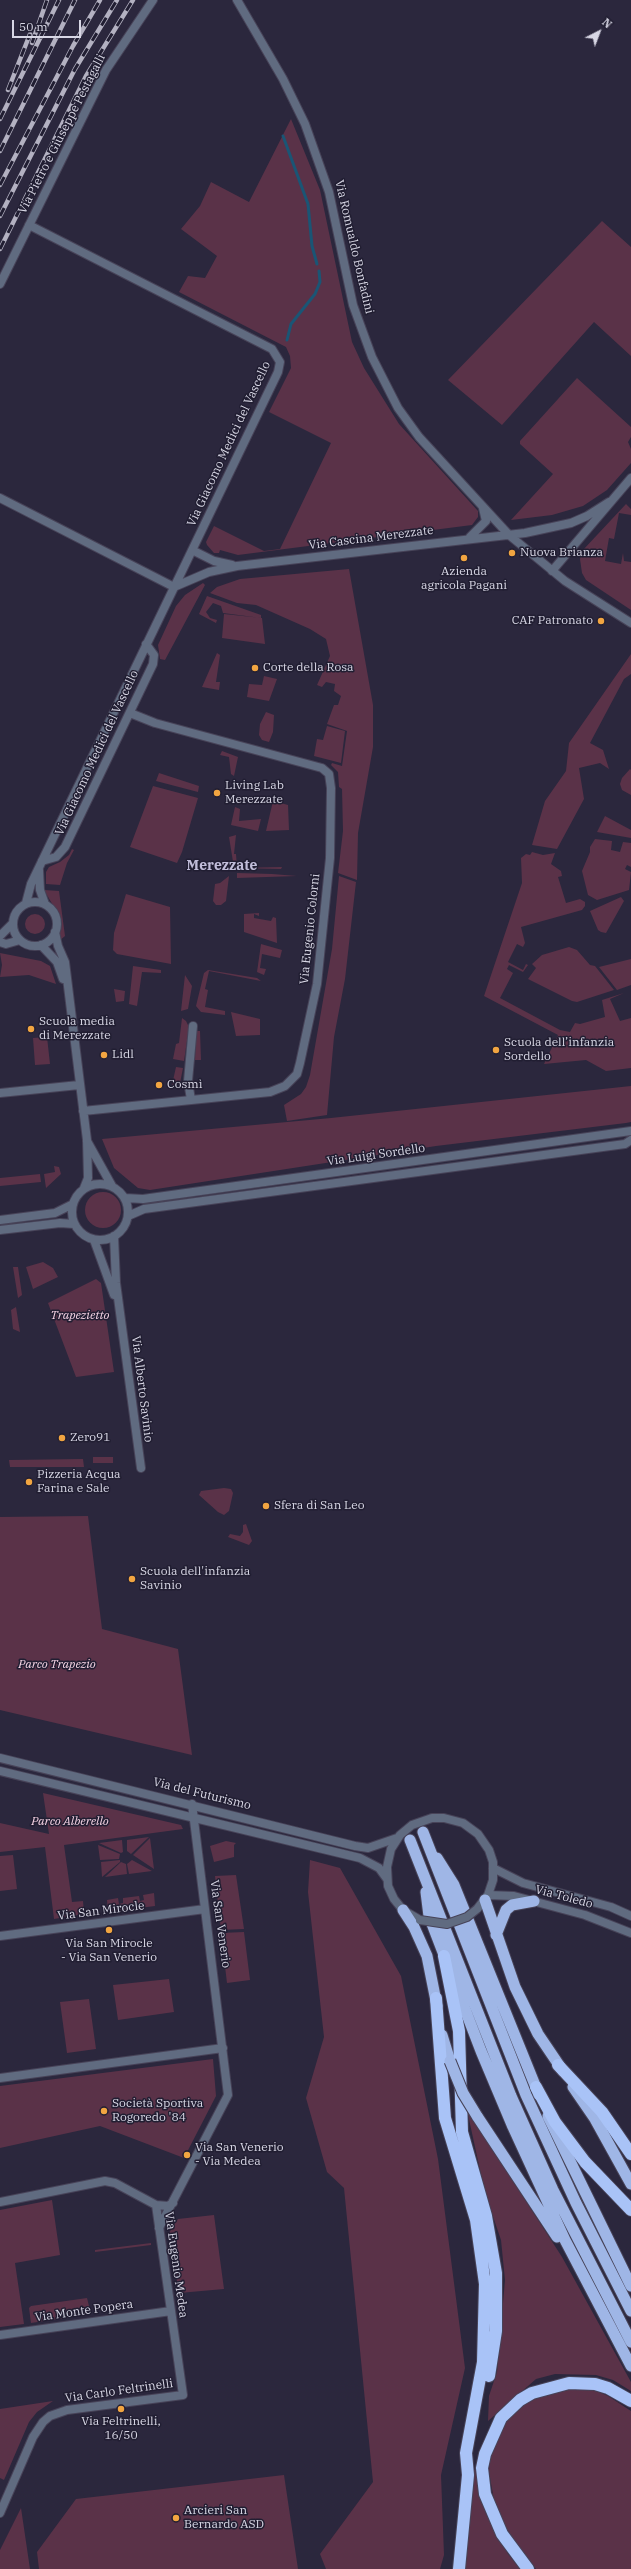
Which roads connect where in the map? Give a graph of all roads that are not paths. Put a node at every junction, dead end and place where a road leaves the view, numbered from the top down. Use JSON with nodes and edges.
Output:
{"nodes":[{"id":1,"x":153,"y":0,"type":"edge"},
{"id":2,"x":237,"y":0,"type":"edge"},
{"id":3,"x":30,"y":225,"type":"junction"},
{"id":4,"x":0,"y":284,"type":"edge"},
{"id":5,"x":631,"y":478,"type":"edge"},
{"id":6,"x":0,"y":498,"type":"edge"},
{"id":7,"x":609,"y":502,"type":"junction"},
{"id":8,"x":482,"y":506,"type":"junction"},
{"id":9,"x":509,"y":535,"type":"junction"},
{"id":10,"x":470,"y":538,"type":"junction"},
{"id":11,"x":192,"y":550,"type":"junction"},
{"id":12,"x":237,"y":566,"type":"junction"},
{"id":13,"x":552,"y":571,"type":"junction"},
{"id":14,"x":174,"y":588,"type":"junction"},
{"id":15,"x":631,"y":623,"type":"edge"},
{"id":16,"x":146,"y":644,"type":"junction"},
{"id":17,"x":130,"y":713,"type":"junction"},
{"id":18,"x":40,"y":865,"type":"junction"},
{"id":19,"x":26,"y":904,"type":"junction"},
{"id":20,"x":45,"y":904,"type":"junction"},
{"id":21,"x":13,"y":923,"type":"junction"},
{"id":22,"x":55,"y":932,"type":"junction"},
{"id":23,"x":0,"y":936,"type":"edge"},
{"id":24,"x":20,"y":940,"type":"junction"},
{"id":25,"x":0,"y":942,"type":"edge"},
{"id":26,"x":41,"y":945,"type":"junction"},
{"id":27,"x":66,"y":987,"type":"junction"},
{"id":28,"x":193,"y":1026,"type":"dead end"},
{"id":29,"x":79,"y":1085,"type":"junction"},
{"id":30,"x":0,"y":1093,"type":"edge"},
{"id":31,"x":190,"y":1100,"type":"junction"},
{"id":32,"x":83,"y":1111,"type":"junction"},
{"id":33,"x":631,"y":1131,"type":"edge"},
{"id":34,"x":87,"y":1140,"type":"junction"},
{"id":35,"x":631,"y":1140,"type":"edge"},
{"id":36,"x":112,"y":1186,"type":"junction"},
{"id":37,"x":84,"y":1188,"type":"junction"},
{"id":38,"x":125,"y":1198,"type":"junction"},
{"id":39,"x":73,"y":1204,"type":"junction"},
{"id":40,"x":128,"y":1216,"type":"junction"},
{"id":41,"x":0,"y":1220,"type":"edge"},
{"id":42,"x":74,"y":1224,"type":"junction"},
{"id":43,"x":0,"y":1230,"type":"edge"},
{"id":44,"x":114,"y":1236,"type":"junction"},
{"id":45,"x":94,"y":1240,"type":"junction"},
{"id":46,"x":120,"y":1312,"type":"junction"},
{"id":47,"x":141,"y":1468,"type":"dead end"},
{"id":48,"x":0,"y":1758,"type":"edge"},
{"id":49,"x":0,"y":1771,"type":"edge"},
{"id":50,"x":192,"y":1804,"type":"junction"},
{"id":51,"x":194,"y":1818,"type":"junction"},
{"id":52,"x":423,"y":1832,"type":"dead end"},
{"id":53,"x":402,"y":1838,"type":"junction"},
{"id":54,"x":430,"y":1850,"type":"junction"},
{"id":55,"x":493,"y":1868,"type":"junction"},
{"id":56,"x":387,"y":1879,"type":"junction"},
{"id":57,"x":427,"y":1886,"type":"junction"},
{"id":58,"x":534,"y":1901,"type":"junction"},
{"id":59,"x":483,"y":1902,"type":"junction"},
{"id":60,"x":205,"y":1909,"type":"junction"},
{"id":61,"x":403,"y":1910,"type":"junction"},
{"id":62,"x":631,"y":1916,"type":"edge"},
{"id":63,"x":631,"y":1933,"type":"edge"},
{"id":64,"x":496,"y":1935,"type":"junction"},
{"id":65,"x":0,"y":1936,"type":"edge"},
{"id":66,"x":444,"y":1956,"type":"junction"},
{"id":67,"x":436,"y":1998,"type":"junction"},
{"id":68,"x":223,"y":2048,"type":"junction"},
{"id":69,"x":558,"y":2065,"type":"junction"},
{"id":70,"x":0,"y":2078,"type":"edge"},
{"id":71,"x":536,"y":2087,"type":"junction"},
{"id":72,"x":631,"y":2154,"type":"edge"},
{"id":73,"x":631,"y":2184,"type":"edge"},
{"id":74,"x":0,"y":2202,"type":"edge"},
{"id":75,"x":172,"y":2203,"type":"junction"},
{"id":76,"x":156,"y":2205,"type":"junction"},
{"id":77,"x":631,"y":2210,"type":"edge"},
{"id":78,"x":159,"y":2228,"type":"junction"},
{"id":79,"x":631,"y":2286,"type":"edge"},
{"id":80,"x":171,"y":2311,"type":"junction"},
{"id":81,"x":631,"y":2311,"type":"edge"},
{"id":82,"x":0,"y":2335,"type":"edge"},
{"id":83,"x":627,"y":2346,"type":"edge"},
{"id":84,"x":631,"y":2366,"type":"edge"},
{"id":85,"x":183,"y":2395,"type":"joint"},
{"id":86,"x":631,"y":2401,"type":"edge"},
{"id":87,"x":468,"y":2476,"type":"junction"},
{"id":88,"x":0,"y":2512,"type":"edge"},
{"id":89,"x":459,"y":2569,"type":"edge"},
{"id":90,"x":528,"y":2569,"type":"edge"}],
"edges":[{"from":1,"to":3,"type":"street","name":"Via Pietro e Giuseppe Pestagalli"},
{"from":2,"to":8,"type":"street","name":"Via Romualdo Bonfadini"},
{"from":3,"to":4,"type":"street","name":"Via Pietro e Giuseppe Pestagalli"},
{"from":3,"to":11,"type":"street","name":"Via Giacomo Medici del Vascello"},
{"from":5,"to":7,"type":"street"},
{"from":6,"to":14,"type":"street"},
{"from":7,"to":9,"type":"street","name":"Via Cascina Merezzate"},
{"from":7,"to":13,"type":"street"},
{"from":8,"to":9,"type":"street","name":"Via Romualdo Bonfadini"},
{"from":8,"to":10,"type":"street"},
{"from":9,"to":10,"type":"street","name":"Via Cascina Merezzate"},
{"from":9,"to":13,"type":"street","name":"Via Romualdo Bonfadini"},
{"from":10,"to":12,"type":"street","name":"Via Cascina Merezzate"},
{"from":11,"to":12,"type":"street"},
{"from":11,"to":14,"type":"street","name":"Via Giacomo Medici del Vascello"},
{"from":12,"to":14,"type":"street"},
{"from":13,"to":15,"type":"street","name":"Via Romualdo Bonfadini"},
{"from":14,"to":16,"type":"street","name":"Via Giacomo Medici del Vascello"},
{"from":16,"to":17,"type":"street","name":"Via Giacomo Medici del Vascello"},
{"from":16,"to":18,"type":"street","name":"Via Giacomo Medici del Vascello"},
{"from":17,"to":18,"type":"street","name":"Via Giacomo Medici del Vascello"},
{"from":17,"to":31,"type":"street","name":"Via Eugenio Colorni"},
{"from":18,"to":19,"type":"street","name":"Via Giacomo Medici del Vascello"},
{"from":18,"to":20,"type":"street"},
{"from":19,"to":20,"type":"street"},
{"from":19,"to":21,"type":"street"},
{"from":20,"to":22,"type":"street"},
{"from":21,"to":23,"type":"street"},
{"from":21,"to":24,"type":"street"},
{"from":22,"to":26,"type":"street"},
{"from":22,"to":27,"type":"street"},
{"from":24,"to":25,"type":"street"},
{"from":24,"to":26,"type":"street"},
{"from":26,"to":27,"type":"street"},
{"from":27,"to":29,"type":"street"},
{"from":28,"to":31,"type":"street"},
{"from":29,"to":30,"type":"street"},
{"from":29,"to":32,"type":"street"},
{"from":31,"to":32,"type":"street","name":"Via Eugenio Colorni"},
{"from":32,"to":34,"type":"street"},
{"from":33,"to":38,"type":"street","name":"Via Luigi Sordello"},
{"from":34,"to":36,"type":"street"},
{"from":34,"to":37,"type":"street"},
{"from":35,"to":40,"type":"street","name":"Via Luigi Sordello"},
{"from":36,"to":37,"type":"street"},
{"from":36,"to":38,"type":"street"},
{"from":37,"to":39,"type":"street"},
{"from":38,"to":40,"type":"street"},
{"from":39,"to":41,"type":"street"},
{"from":39,"to":42,"type":"street"},
{"from":40,"to":44,"type":"street"},
{"from":42,"to":43,"type":"street"},
{"from":42,"to":45,"type":"street"},
{"from":44,"to":45,"type":"street"},
{"from":44,"to":46,"type":"street","name":"Via Alberto Savinio"},
{"from":45,"to":46,"type":"street","name":"Via Alberto Savinio"},
{"from":46,"to":47,"type":"street","name":"Via Alberto Savinio"},
{"from":48,"to":50,"type":"street","name":"Via del Futurismo"},
{"from":49,"to":51,"type":"street","name":"Via del Futurismo"},
{"from":50,"to":51,"type":"street","name":"Via San Venerio"},
{"from":50,"to":53,"type":"street","name":"Via del Futurismo"},
{"from":51,"to":56,"type":"street","name":"Via del Futurismo"},
{"from":51,"to":60,"type":"street","name":"Via San Venerio"},
{"from":52,"to":54,"type":"highway"},
{"from":53,"to":55,"type":"street"},
{"from":53,"to":56,"type":"street"},
{"from":53,"to":57,"type":"highway"},
{"from":54,"to":71,"type":"highway"},
{"from":54,"to":81,"type":"highway"},
{"from":55,"to":59,"type":"street"},
{"from":55,"to":62,"type":"street","name":"Via Toledo"},
{"from":56,"to":61,"type":"street"},
{"from":57,"to":66,"type":"highway"},
{"from":57,"to":83,"type":"highway"},
{"from":58,"to":59,"type":"street","name":"Via Toledo"},
{"from":58,"to":63,"type":"street","name":"Via Toledo"},
{"from":58,"to":64,"type":"highway"},
{"from":59,"to":61,"type":"street","bridge":true},
{"from":59,"to":64,"type":"highway"},
{"from":60,"to":65,"type":"street","name":"Via San Mirocle"},
{"from":60,"to":68,"type":"street","name":"Via San Venerio"},
{"from":61,"to":67,"type":"highway"},
{"from":64,"to":69,"type":"highway"},
{"from":66,"to":83,"type":"highway"},
{"from":66,"to":87,"type":"highway"},
{"from":67,"to":83,"type":"highway","bridge":true},
{"from":67,"to":87,"type":"highway"},
{"from":68,"to":70,"type":"street"},
{"from":68,"to":75,"type":"street","name":"Via San Venerio"},
{"from":69,"to":72,"type":"highway"},
{"from":69,"to":73,"type":"highway"},
{"from":71,"to":77,"type":"highway"},
{"from":71,"to":79,"type":"highway"},
{"from":74,"to":76,"type":"street","name":"Via Eugenio Medea"},
{"from":75,"to":76,"type":"street"},
{"from":75,"to":78,"type":"street","name":"Via San Venerio"},
{"from":76,"to":78,"type":"street","name":"Via Eugenio Medea"},
{"from":78,"to":80,"type":"street","name":"Via Eugenio Medea"},
{"from":80,"to":82,"type":"street","name":"Via Monte Popera"},
{"from":80,"to":85,"type":"street","name":"Via Eugenio Medea"},
{"from":83,"to":84,"type":"highway"},
{"from":85,"to":88,"type":"street","name":"Via Carlo Feltrinelli"},
{"from":86,"to":90,"type":"highway"},
{"from":87,"to":89,"type":"highway"}]}
